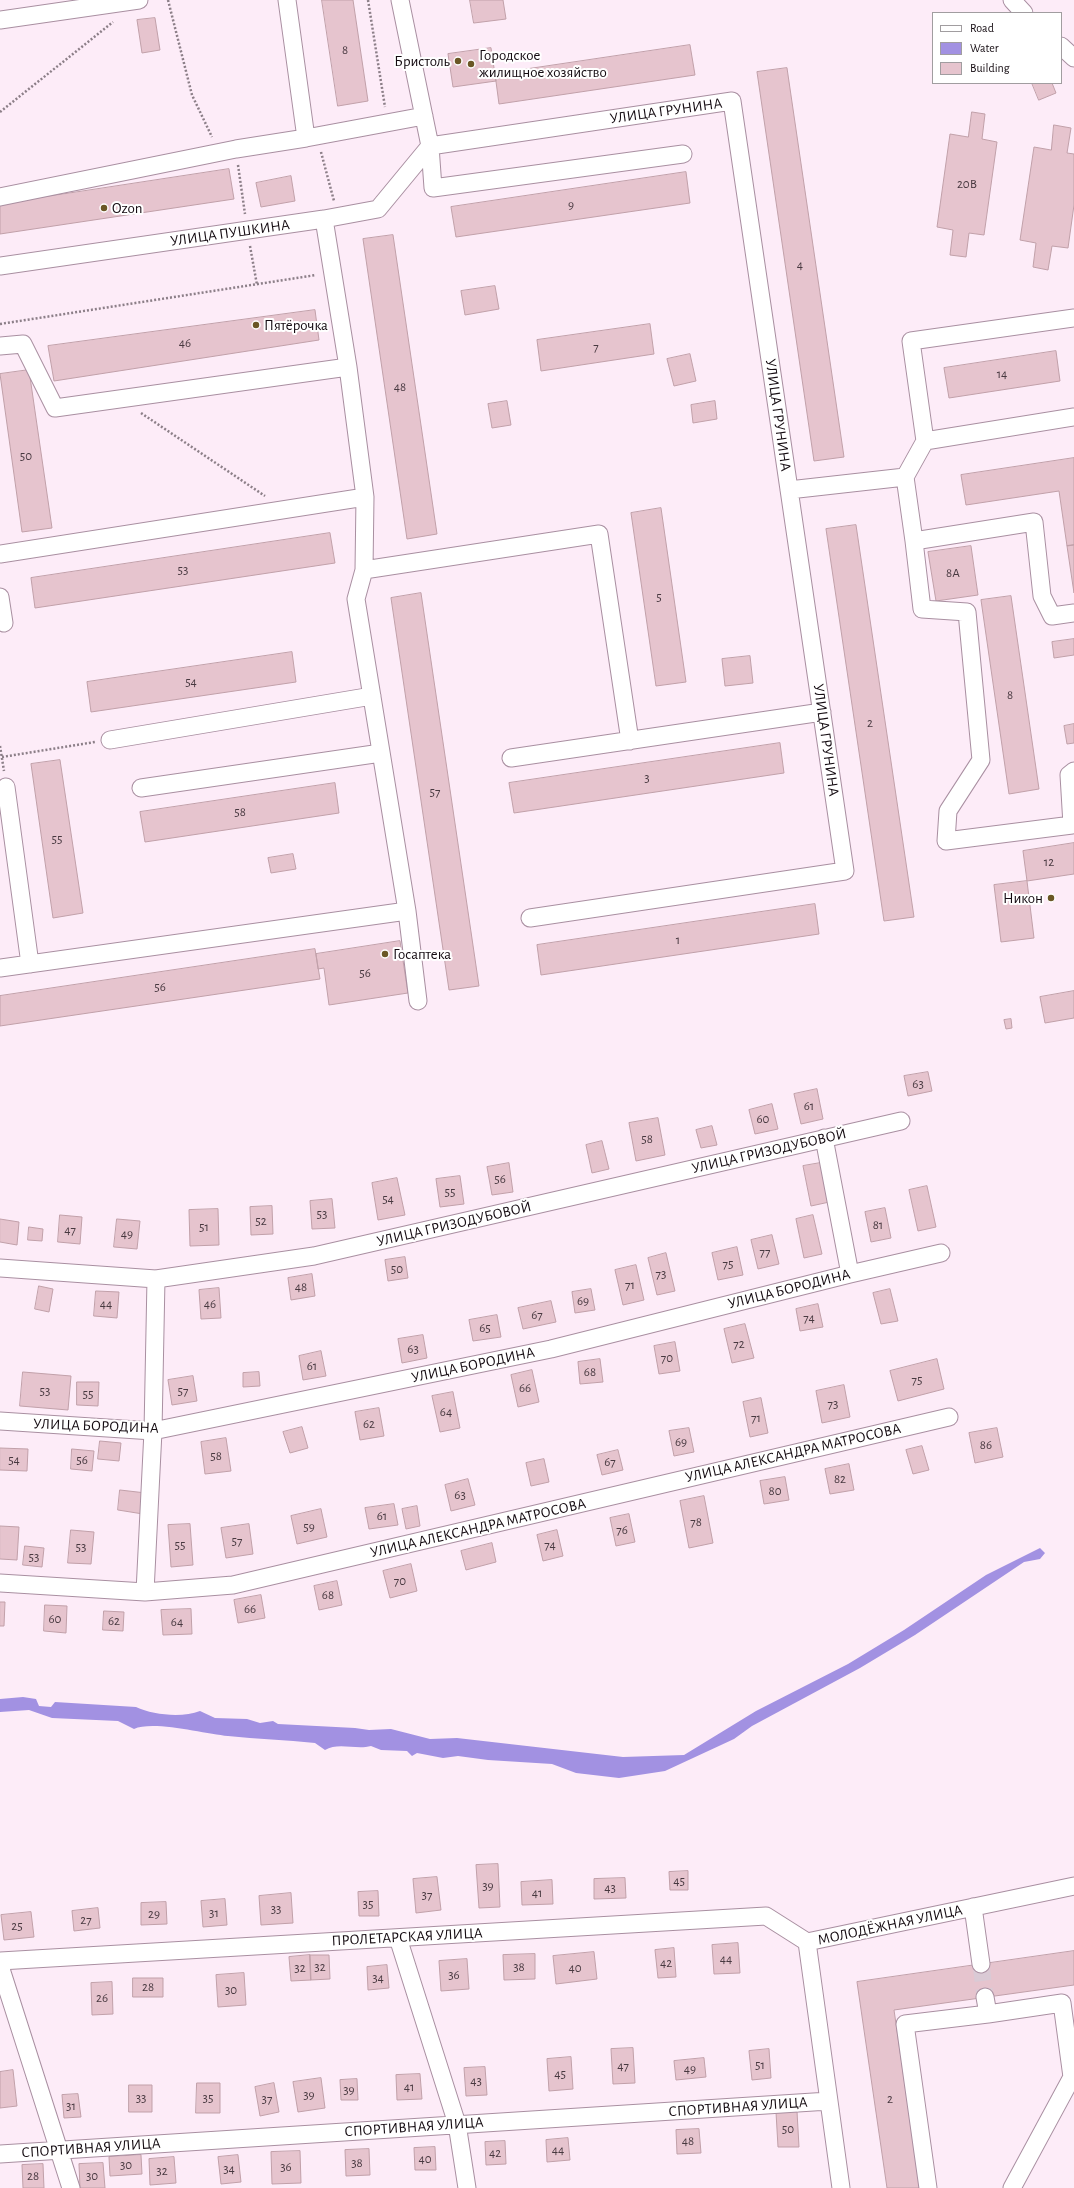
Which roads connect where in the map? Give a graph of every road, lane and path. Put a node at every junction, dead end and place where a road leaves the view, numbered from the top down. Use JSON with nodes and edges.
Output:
{"nodes":[{"id":1,"x":140,"y":0,"type":"edge"},
{"id":2,"x":287,"y":0,"type":"edge"},
{"id":3,"x":368,"y":0,"type":"edge"},
{"id":4,"x":400,"y":0,"type":"edge"},
{"id":5,"x":1012,"y":0,"type":"edge"},
{"id":6,"x":1023,"y":12,"type":"edge"},
{"id":7,"x":115,"y":19,"type":"dead end"},
{"id":8,"x":0,"y":20,"type":"edge"},
{"id":9,"x":1062,"y":47,"type":"edge"},
{"id":10,"x":1074,"y":58,"type":"edge"},
{"id":11,"x":0,"y":112,"type":"edge"},
{"id":12,"x":424,"y":116,"type":"junction"},
{"id":13,"x":387,"y":122,"type":"junction"},
{"id":14,"x":311,"y":137,"type":"junction"},
{"id":15,"x":430,"y":146,"type":"junction"},
{"id":16,"x":683,"y":154,"type":"dead end"},
{"id":17,"x":0,"y":197,"type":"edge"},
{"id":18,"x":332,"y":218,"type":"junction"},
{"id":19,"x":0,"y":266,"type":"edge"},
{"id":20,"x":333,"y":272,"type":"junction"},
{"id":21,"x":1074,"y":318,"type":"edge"},
{"id":22,"x":0,"y":324,"type":"edge"},
{"id":23,"x":0,"y":346,"type":"edge"},
{"id":24,"x":348,"y":367,"type":"junction"},
{"id":25,"x":119,"y":399,"type":"junction"},
{"id":26,"x":1074,"y":417,"type":"edge"},
{"id":27,"x":925,"y":441,"type":"junction"},
{"id":28,"x":905,"y":477,"type":"junction"},
{"id":29,"x":789,"y":490,"type":"junction"},
{"id":30,"x":365,"y":497,"type":"junction"},
{"id":31,"x":285,"y":510,"type":"junction"},
{"id":32,"x":914,"y":541,"type":"junction"},
{"id":33,"x":0,"y":554,"type":"edge"},
{"id":34,"x":364,"y":570,"type":"junction"},
{"id":35,"x":0,"y":597,"type":"edge"},
{"id":36,"x":1074,"y":613,"type":"edge"},
{"id":37,"x":4,"y":623,"type":"dead end"},
{"id":38,"x":372,"y":696,"type":"junction"},
{"id":39,"x":822,"y":712,"type":"junction"},
{"id":40,"x":110,"y":740,"type":"joint"},
{"id":41,"x":630,"y":741,"type":"junction"},
{"id":42,"x":0,"y":746,"type":"edge"},
{"id":43,"x":381,"y":753,"type":"junction"},
{"id":44,"x":2,"y":757,"type":"junction"},
{"id":45,"x":511,"y":758,"type":"dead end"},
{"id":46,"x":1074,"y":771,"type":"edge"},
{"id":47,"x":6,"y":788,"type":"joint"},
{"id":48,"x":141,"y":788,"type":"dead end"},
{"id":49,"x":407,"y":911,"type":"junction"},
{"id":50,"x":530,"y":918,"type":"dead end"},
{"id":51,"x":30,"y":964,"type":"junction"},
{"id":52,"x":0,"y":968,"type":"edge"},
{"id":53,"x":418,"y":1001,"type":"dead end"},
{"id":54,"x":901,"y":1121,"type":"dead end"},
{"id":55,"x":824,"y":1138,"type":"junction"},
{"id":56,"x":941,"y":1253,"type":"dead end"},
{"id":57,"x":0,"y":1268,"type":"edge"},
{"id":58,"x":850,"y":1274,"type":"junction"},
{"id":59,"x":156,"y":1279,"type":"junction"},
{"id":60,"x":950,"y":1417,"type":"dead end"},
{"id":61,"x":0,"y":1421,"type":"edge"},
{"id":62,"x":153,"y":1431,"type":"junction"},
{"id":63,"x":0,"y":1583,"type":"edge"},
{"id":64,"x":145,"y":1592,"type":"junction"},
{"id":65,"x":1074,"y":1886,"type":"edge"},
{"id":66,"x":973,"y":1907,"type":"junction"},
{"id":67,"x":398,"y":1938,"type":"junction"},
{"id":68,"x":808,"y":1942,"type":"junction"},
{"id":69,"x":0,"y":1961,"type":"edge"},
{"id":70,"x":981,"y":1964,"type":"tunnel mouth"},
{"id":71,"x":0,"y":1966,"type":"edge"},
{"id":72,"x":829,"y":2101,"type":"junction"},
{"id":73,"x":457,"y":2124,"type":"junction"},
{"id":74,"x":59,"y":2150,"type":"junction"},
{"id":75,"x":0,"y":2154,"type":"edge"},
{"id":76,"x":72,"y":2188,"type":"edge"},
{"id":77,"x":467,"y":2188,"type":"edge"},
{"id":78,"x":841,"y":2188,"type":"edge"},
{"id":79,"x":928,"y":2188,"type":"edge"},
{"id":80,"x":1012,"y":2188,"type":"edge"}],
"edges":[{"from":1,"to":8,"type":"street"},
{"from":2,"to":14,"type":"street"},
{"from":3,"to":13,"type":"path"},
{"from":4,"to":12,"type":"street"},
{"from":5,"to":6,"type":"street"},
{"from":7,"to":11,"type":"path"},
{"from":9,"to":10,"type":"street"},
{"from":12,"to":13,"type":"street"},
{"from":12,"to":15,"type":"street"},
{"from":13,"to":14,"type":"street"},
{"from":14,"to":17,"type":"street"},
{"from":14,"to":18,"type":"path"},
{"from":15,"to":16,"type":"street"},
{"from":15,"to":18,"type":"street","name":"УЛИЦА ПУШКИНА"},
{"from":15,"to":29,"type":"street","name":"УЛИЦА ГРУНИНА"},
{"from":18,"to":19,"type":"street","name":"УЛИЦА ПУШКИНА"},
{"from":18,"to":20,"type":"street"},
{"from":20,"to":22,"type":"path"},
{"from":20,"to":24,"type":"street"},
{"from":21,"to":27,"type":"street"},
{"from":23,"to":25,"type":"street"},
{"from":24,"to":25,"type":"street"},
{"from":24,"to":30,"type":"street"},
{"from":25,"to":31,"type":"path"},
{"from":26,"to":27,"type":"street"},
{"from":27,"to":28,"type":"street"},
{"from":28,"to":29,"type":"street","name":"УЛИЦА ГРУНИНА"},
{"from":28,"to":32,"type":"street"},
{"from":29,"to":39,"type":"street","name":"УЛИЦА ГРУНИНА"},
{"from":30,"to":31,"type":"street"},
{"from":30,"to":34,"type":"street"},
{"from":31,"to":33,"type":"street"},
{"from":32,"to":36,"type":"street"},
{"from":32,"to":46,"type":"street"},
{"from":34,"to":38,"type":"street"},
{"from":34,"to":41,"type":"street"},
{"from":35,"to":37,"type":"street"},
{"from":38,"to":40,"type":"street"},
{"from":38,"to":43,"type":"street"},
{"from":39,"to":41,"type":"street"},
{"from":39,"to":50,"type":"street","name":"УЛИЦА ГРУНИНА"},
{"from":40,"to":44,"type":"path"},
{"from":41,"to":45,"type":"street"},
{"from":42,"to":44,"type":"path"},
{"from":43,"to":48,"type":"street"},
{"from":43,"to":49,"type":"street"},
{"from":44,"to":47,"type":"path"},
{"from":47,"to":51,"type":"street"},
{"from":49,"to":51,"type":"street"},
{"from":49,"to":53,"type":"street"},
{"from":51,"to":52,"type":"street"},
{"from":54,"to":55,"type":"street","name":"УЛИЦА ГРИЗОДУБОВОЙ"},
{"from":55,"to":58,"type":"street"},
{"from":55,"to":59,"type":"street","name":"УЛИЦА ГРИЗОДУБОВОЙ"},
{"from":56,"to":58,"type":"street","name":"УЛИЦА БОРОДИНА"},
{"from":57,"to":59,"type":"street","name":"УЛИЦА ГРИЗОДУБОВОЙ"},
{"from":58,"to":62,"type":"street","name":"УЛИЦА БОРОДИНА"},
{"from":59,"to":62,"type":"street"},
{"from":60,"to":64,"type":"street","name":"УЛИЦА АЛЕКСАНДРА МАТРОСОВА"},
{"from":61,"to":62,"type":"street","name":"УЛИЦА БОРОДИНА"},
{"from":62,"to":64,"type":"street"},
{"from":63,"to":64,"type":"street","name":"УЛИЦА АЛЕКСАНДРА МАТРОСОВА"},
{"from":65,"to":66,"type":"street","name":"МОЛОДЁЖНАЯ УЛИЦА"},
{"from":66,"to":68,"type":"street","name":"МОЛОДЁЖНАЯ УЛИЦА"},
{"from":66,"to":70,"type":"street"},
{"from":67,"to":68,"type":"street","name":"ПРОЛЕТАРСКАЯ УЛИЦА"},
{"from":67,"to":69,"type":"street","name":"ПРОЛЕТАРСКАЯ УЛИЦА"},
{"from":67,"to":73,"type":"street"},
{"from":68,"to":72,"type":"street","name":"МОЛОДЁЖНАЯ УЛИЦА"},
{"from":71,"to":74,"type":"street"},
{"from":72,"to":73,"type":"street","name":"СПОРТИВНАЯ УЛИЦА"},
{"from":72,"to":78,"type":"street","name":"МОЛОДЁЖНАЯ УЛИЦА"},
{"from":73,"to":74,"type":"street","name":"СПОРТИВНАЯ УЛИЦА"},
{"from":73,"to":77,"type":"street"},
{"from":74,"to":75,"type":"street","name":"СПОРТИВНАЯ УЛИЦА"},
{"from":74,"to":76,"type":"street"},
{"from":79,"to":80,"type":"street"}]}
